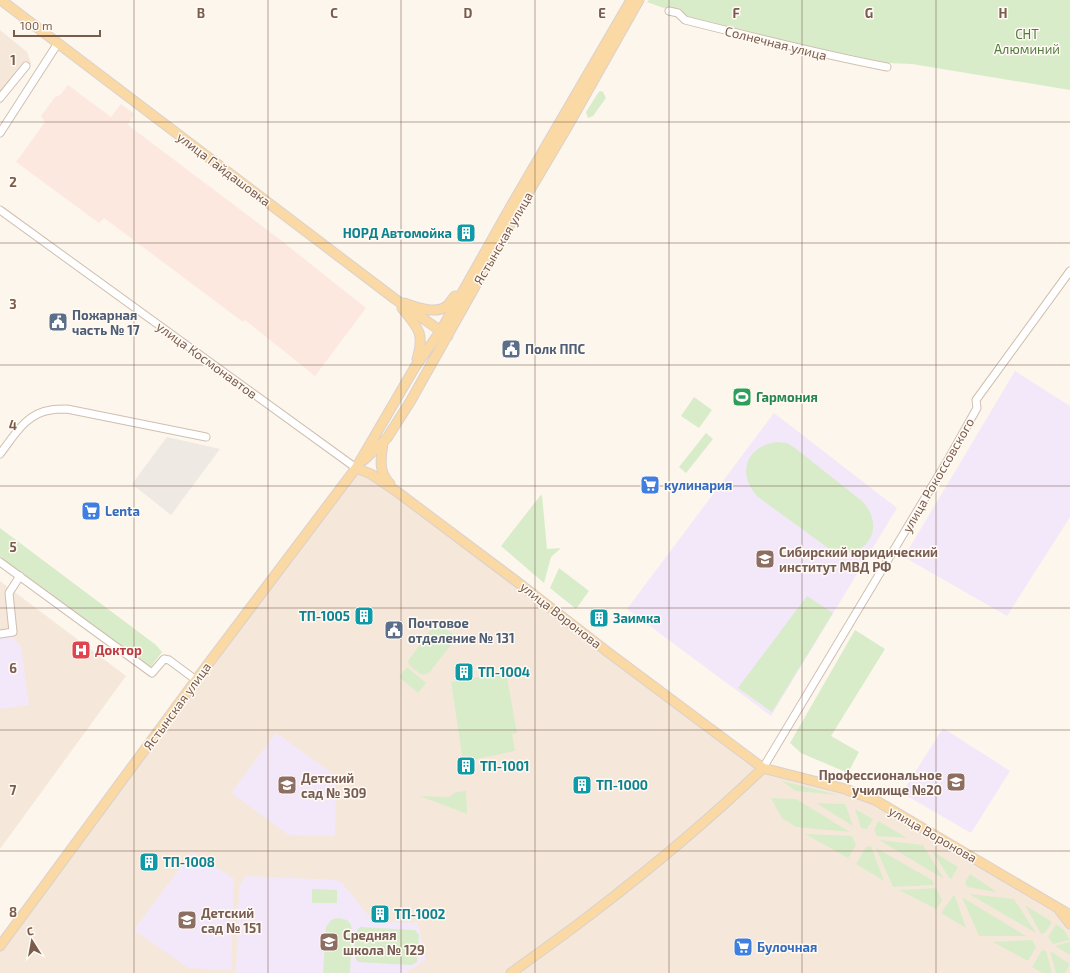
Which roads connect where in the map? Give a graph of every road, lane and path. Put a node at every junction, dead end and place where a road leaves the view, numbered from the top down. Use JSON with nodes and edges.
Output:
{"nodes":[{"id":1,"x":1,"y":0,"type":"edge"},
{"id":2,"x":631,"y":0,"type":"edge"},
{"id":3,"x":639,"y":0,"type":"edge"},
{"id":4,"x":669,"y":11,"type":"dead end"},
{"id":5,"x":58,"y":43,"type":"junction"},
{"id":6,"x":26,"y":66,"type":"dead end"},
{"id":7,"x":887,"y":67,"type":"dead end"},
{"id":8,"x":0,"y":98,"type":"edge"},
{"id":9,"x":0,"y":133,"type":"edge"},
{"id":10,"x":0,"y":210,"type":"edge"},
{"id":11,"x":1070,"y":271,"type":"edge"},
{"id":12,"x":471,"y":275,"type":"junction"},
{"id":13,"x":395,"y":299,"type":"junction"},
{"id":14,"x":444,"y":334,"type":"junction"},
{"id":15,"x":415,"y":367,"type":"junction"},
{"id":16,"x":206,"y":437,"type":"dead end"},
{"id":17,"x":383,"y":443,"type":"junction"},
{"id":18,"x":0,"y":454,"type":"edge"},
{"id":19,"x":356,"y":468,"type":"junction"},
{"id":20,"x":396,"y":491,"type":"junction"},
{"id":21,"x":0,"y":562,"type":"edge"},
{"id":22,"x":20,"y":576,"type":"junction"},
{"id":23,"x":0,"y":634,"type":"edge"},
{"id":24,"x":196,"y":680,"type":"junction"},
{"id":25,"x":763,"y":768,"type":"junction"},
{"id":26,"x":1056,"y":907,"type":"junction"},
{"id":27,"x":1070,"y":909,"type":"edge"},
{"id":28,"x":1070,"y":915,"type":"edge"},
{"id":29,"x":1070,"y":924,"type":"edge"},
{"id":30,"x":0,"y":946,"type":"edge"},
{"id":31,"x":512,"y":973,"type":"edge"}],
"edges":[{"from":1,"to":5,"type":"main road","name":"улица Гайдашовка"},
{"from":2,"to":12,"type":"main road","name":"Ястынская улица"},
{"from":3,"to":14,"type":"main road","name":"Ястынская улица"},
{"from":4,"to":7,"type":"street","name":"Солнечная улица"},
{"from":5,"to":9,"type":"street"},
{"from":5,"to":13,"type":"main road","name":"улица Гайдашовка"},
{"from":6,"to":8,"type":"street"},
{"from":10,"to":19,"type":"street","name":"улица Космонавтов"},
{"from":11,"to":25,"type":"street","name":"улица Рокоссовского"},
{"from":12,"to":13,"type":"main road"},
{"from":12,"to":14,"type":"main road","name":"Ястынская улица"},
{"from":13,"to":14,"type":"main road","name":"улица Гайдашовка"},
{"from":13,"to":15,"type":"main road"},
{"from":14,"to":15,"type":"main road","name":"Ястынская улица"},
{"from":14,"to":17,"type":"main road","name":"Ястынская улица"},
{"from":15,"to":19,"type":"main road","name":"Ястынская улица"},
{"from":16,"to":18,"type":"street"},
{"from":17,"to":19,"type":"main road","name":"Ястынская улица"},
{"from":17,"to":20,"type":"main road"},
{"from":19,"to":20,"type":"main road","name":"улица Воронова"},
{"from":19,"to":24,"type":"main road","name":"Ястынская улица"},
{"from":20,"to":25,"type":"main road","name":"улица Воронова"},
{"from":21,"to":22,"type":"street"},
{"from":22,"to":23,"type":"street"},
{"from":22,"to":24,"type":"street"},
{"from":24,"to":30,"type":"main road","name":"Ястынская улица"},
{"from":25,"to":26,"type":"main road","name":"улица Воронова"},
{"from":25,"to":31,"type":"main road"},
{"from":26,"to":27,"type":"main road"},
{"from":26,"to":28,"type":"main road","name":"улица Воронова"},
{"from":26,"to":29,"type":"main road"}]}
